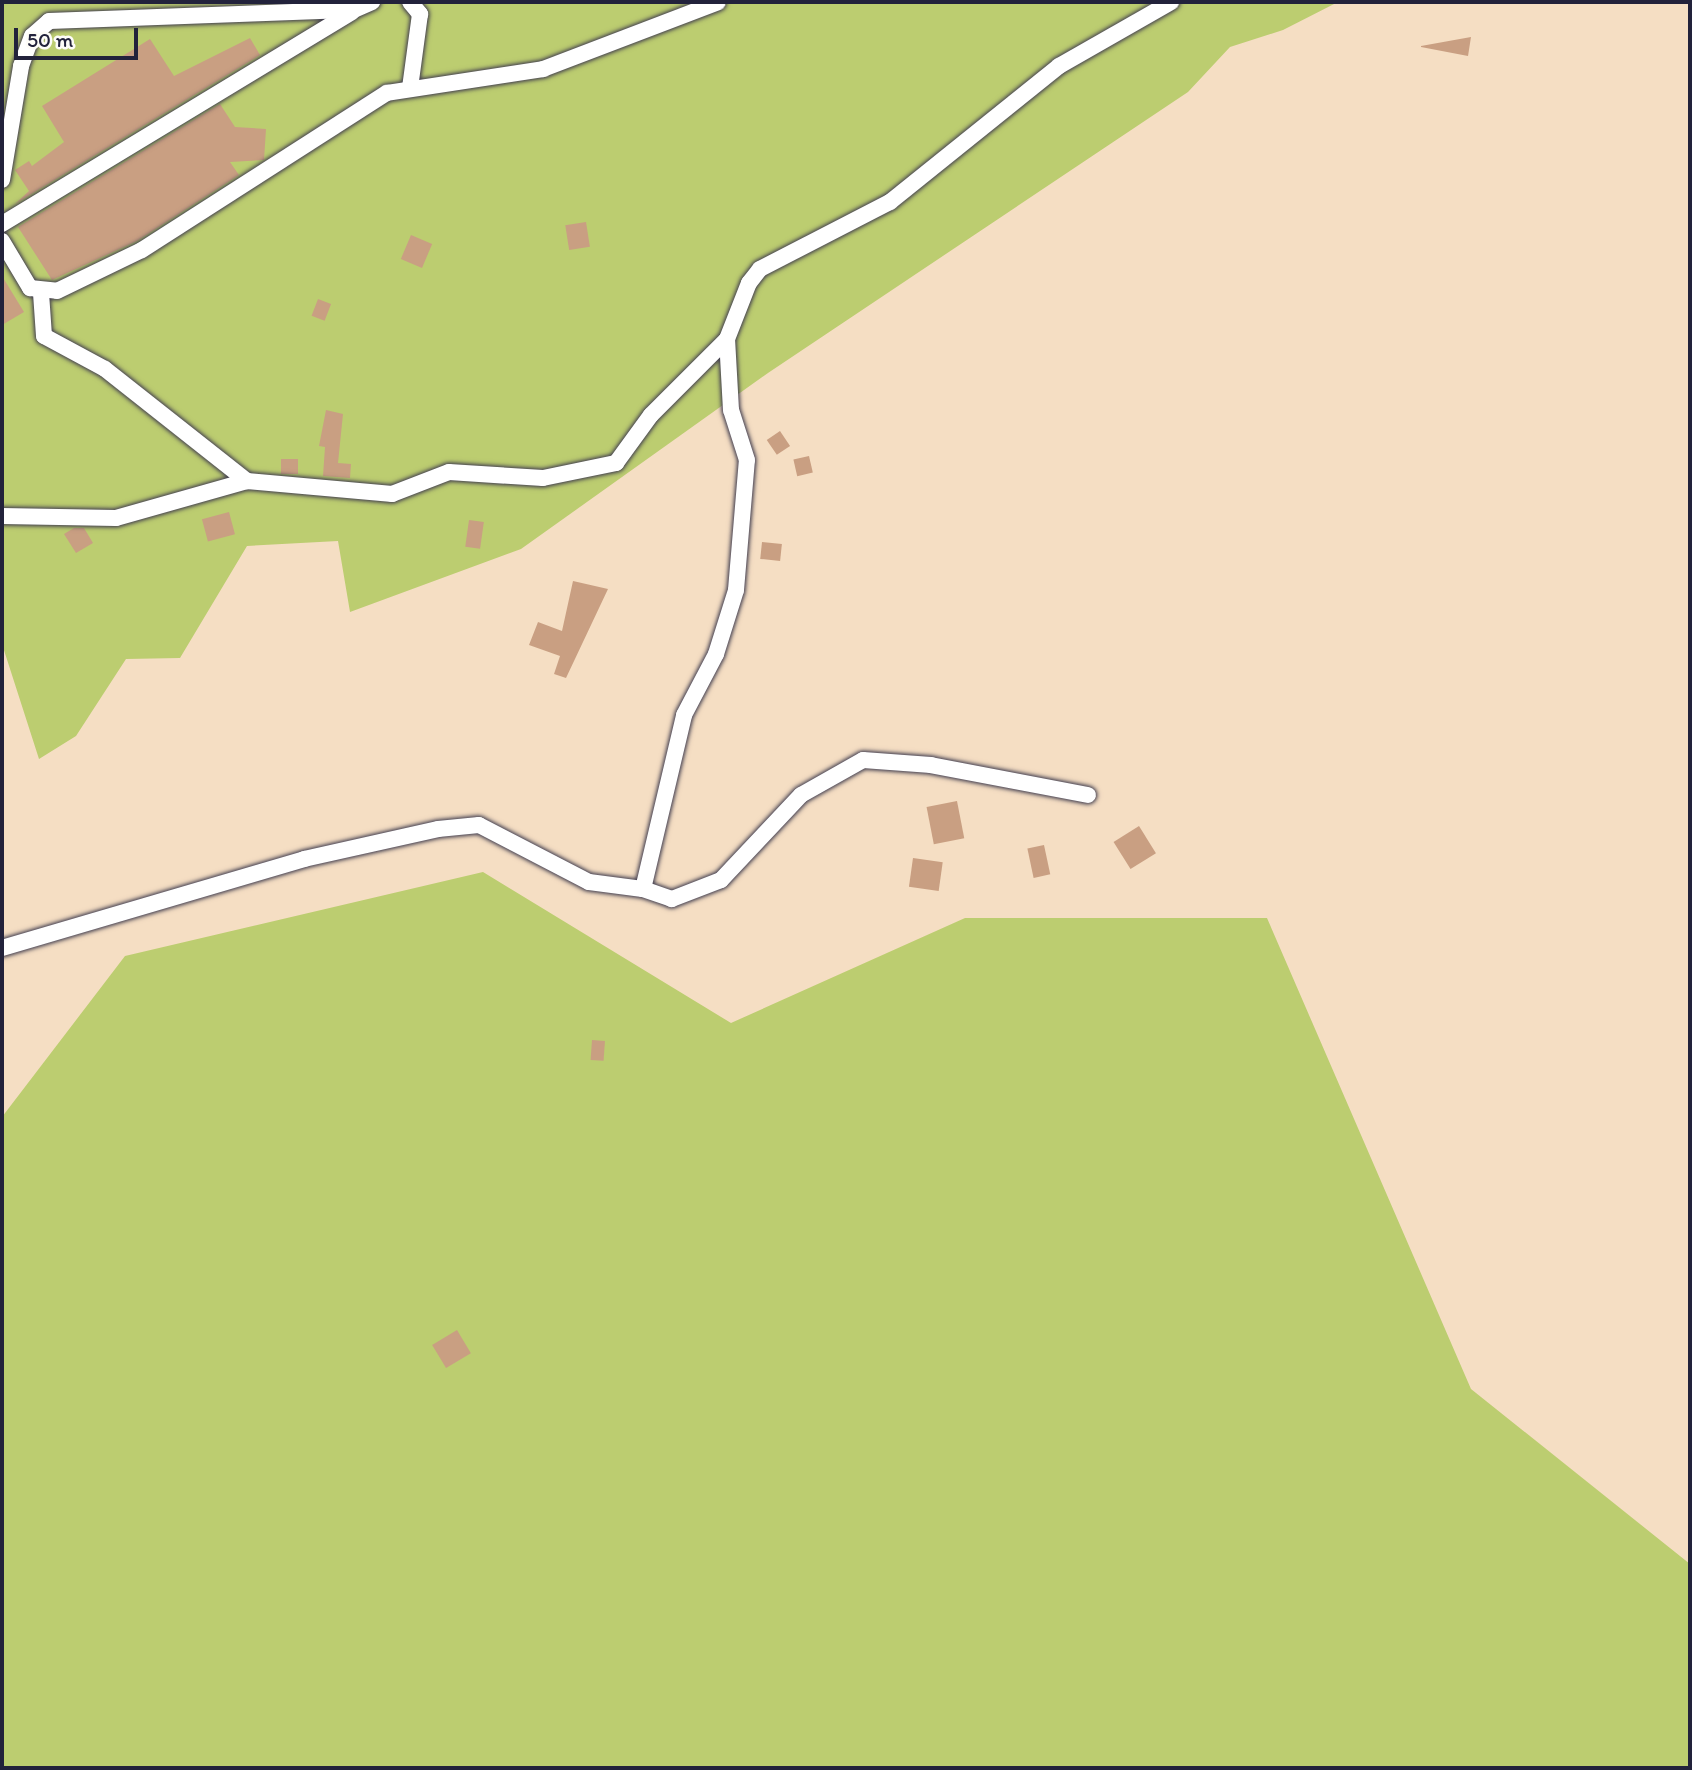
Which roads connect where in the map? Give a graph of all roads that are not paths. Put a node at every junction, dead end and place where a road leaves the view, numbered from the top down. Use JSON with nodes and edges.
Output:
{"nodes":[{"id":1,"x":372,"y":2,"type":"edge"},
{"id":2,"x":410,"y":2,"type":"edge"},
{"id":3,"x":718,"y":2,"type":"edge"},
{"id":4,"x":1171,"y":2,"type":"edge"},
{"id":5,"x":355,"y":10,"type":"junction"},
{"id":6,"x":410,"y":88,"type":"junction"},
{"id":7,"x":2,"y":180,"type":"edge"},
{"id":8,"x":2,"y":224,"type":"edge"},
{"id":9,"x":2,"y":241,"type":"edge"},
{"id":10,"x":41,"y":293,"type":"junction"},
{"id":11,"x":726,"y":339,"type":"junction"},
{"id":12,"x":247,"y":481,"type":"junction"},
{"id":13,"x":2,"y":516,"type":"edge"},
{"id":14,"x":1088,"y":795,"type":"dead end"},
{"id":15,"x":643,"y":889,"type":"junction"},
{"id":16,"x":2,"y":948,"type":"edge"}],
"edges":[{"from":1,"to":5,"type":"street"},
{"from":2,"to":6,"type":"street"},
{"from":3,"to":6,"type":"street"},
{"from":4,"to":11,"type":"street"},
{"from":5,"to":7,"type":"street"},
{"from":5,"to":8,"type":"street"},
{"from":6,"to":10,"type":"street"},
{"from":9,"to":10,"type":"street"},
{"from":10,"to":12,"type":"street"},
{"from":11,"to":12,"type":"street"},
{"from":11,"to":15,"type":"street"},
{"from":12,"to":13,"type":"street"},
{"from":14,"to":15,"type":"street"},
{"from":15,"to":16,"type":"street"}]}
